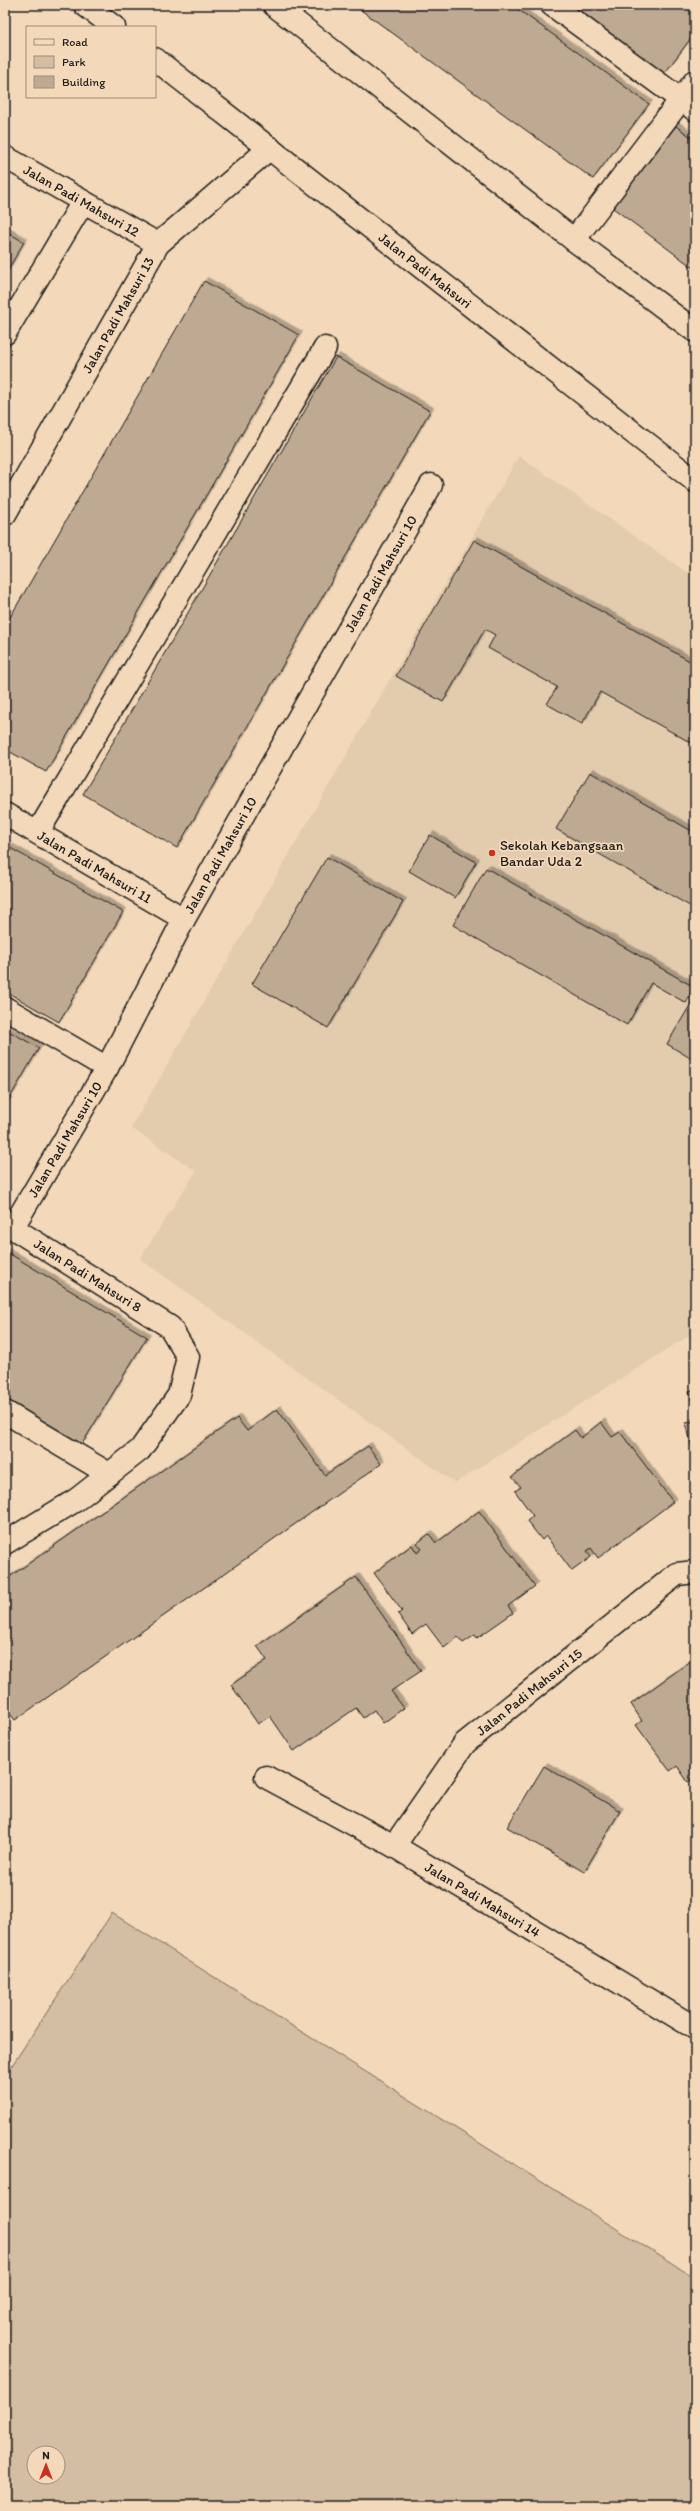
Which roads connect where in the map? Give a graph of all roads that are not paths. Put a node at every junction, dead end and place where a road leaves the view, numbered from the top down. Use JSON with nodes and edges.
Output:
{"nodes":[{"id":1,"x":85,"y":5,"type":"edge"},
{"id":2,"x":274,"y":5,"type":"edge"},
{"id":3,"x":552,"y":5,"type":"edge"},
{"id":4,"x":113,"y":26,"type":"edge"},
{"id":5,"x":156,"y":60,"type":"edge"},
{"id":6,"x":695,"y":81,"type":"edge"},
{"id":7,"x":688,"y":105,"type":"edge"},
{"id":8,"x":270,"y":148,"type":"junction"},
{"id":9,"x":5,"y":158,"type":"edge"},
{"id":10,"x":83,"y":202,"type":"junction"},
{"id":11,"x":574,"y":240,"type":"junction"},
{"id":12,"x":158,"y":244,"type":"junction"},
{"id":13,"x":695,"y":331,"type":"edge"},
{"id":14,"x":5,"y":333,"type":"edge"},
{"id":15,"x":325,"y":348,"type":"dead end"},
{"id":16,"x":695,"y":481,"type":"edge"},
{"id":17,"x":430,"y":485,"type":"dead end"},
{"id":18,"x":5,"y":514,"type":"edge"},
{"id":19,"x":5,"y":814,"type":"edge"},
{"id":20,"x":38,"y":832,"type":"junction"},
{"id":21,"x":184,"y":919,"type":"junction"},
{"id":22,"x":5,"y":1008,"type":"edge"},
{"id":23,"x":106,"y":1068,"type":"junction"},
{"id":24,"x":9,"y":1225,"type":"edge"},
{"id":25,"x":5,"y":1412,"type":"edge"},
{"id":26,"x":109,"y":1474,"type":"junction"},
{"id":27,"x":5,"y":1542,"type":"edge"},
{"id":28,"x":695,"y":1572,"type":"edge"},
{"id":29,"x":266,"y":1777,"type":"dead end"},
{"id":30,"x":394,"y":1846,"type":"junction"},
{"id":31,"x":695,"y":2028,"type":"edge"}],
"edges":[{"from":1,"to":4,"type":"street"},
{"from":2,"to":11,"type":"street"},
{"from":3,"to":7,"type":"street"},
{"from":5,"to":8,"type":"street","name":"Jalan Padi Mahsuri"},
{"from":6,"to":7,"type":"street"},
{"from":7,"to":11,"type":"street"},
{"from":8,"to":12,"type":"street","name":"Jalan Padi Mahsuri 13"},
{"from":8,"to":16,"type":"street","name":"Jalan Padi Mahsuri"},
{"from":9,"to":10,"type":"street","name":"Jalan Padi Mahsuri 12"},
{"from":10,"to":12,"type":"street","name":"Jalan Padi Mahsuri 12"},
{"from":10,"to":14,"type":"street"},
{"from":11,"to":13,"type":"street"},
{"from":12,"to":18,"type":"street","name":"Jalan Padi Mahsuri 13"},
{"from":15,"to":20,"type":"street"},
{"from":17,"to":21,"type":"street","name":"Jalan Padi Mahsuri 10"},
{"from":19,"to":20,"type":"street","name":"Jalan Padi Mahsuri 11"},
{"from":20,"to":21,"type":"street","name":"Jalan Padi Mahsuri 11"},
{"from":21,"to":23,"type":"street","name":"Jalan Padi Mahsuri 10"},
{"from":22,"to":23,"type":"street"},
{"from":23,"to":24,"type":"street","name":"Jalan Padi Mahsuri 10"},
{"from":24,"to":26,"type":"street","name":"Jalan Padi Mahsuri 8"},
{"from":25,"to":26,"type":"street"},
{"from":26,"to":27,"type":"street"},
{"from":28,"to":30,"type":"street","name":"Jalan Padi Mahsuri 15"},
{"from":29,"to":30,"type":"street","name":"Jalan Padi Mahsuri 14"},
{"from":30,"to":31,"type":"street","name":"Jalan Padi Mahsuri 14"}]}
